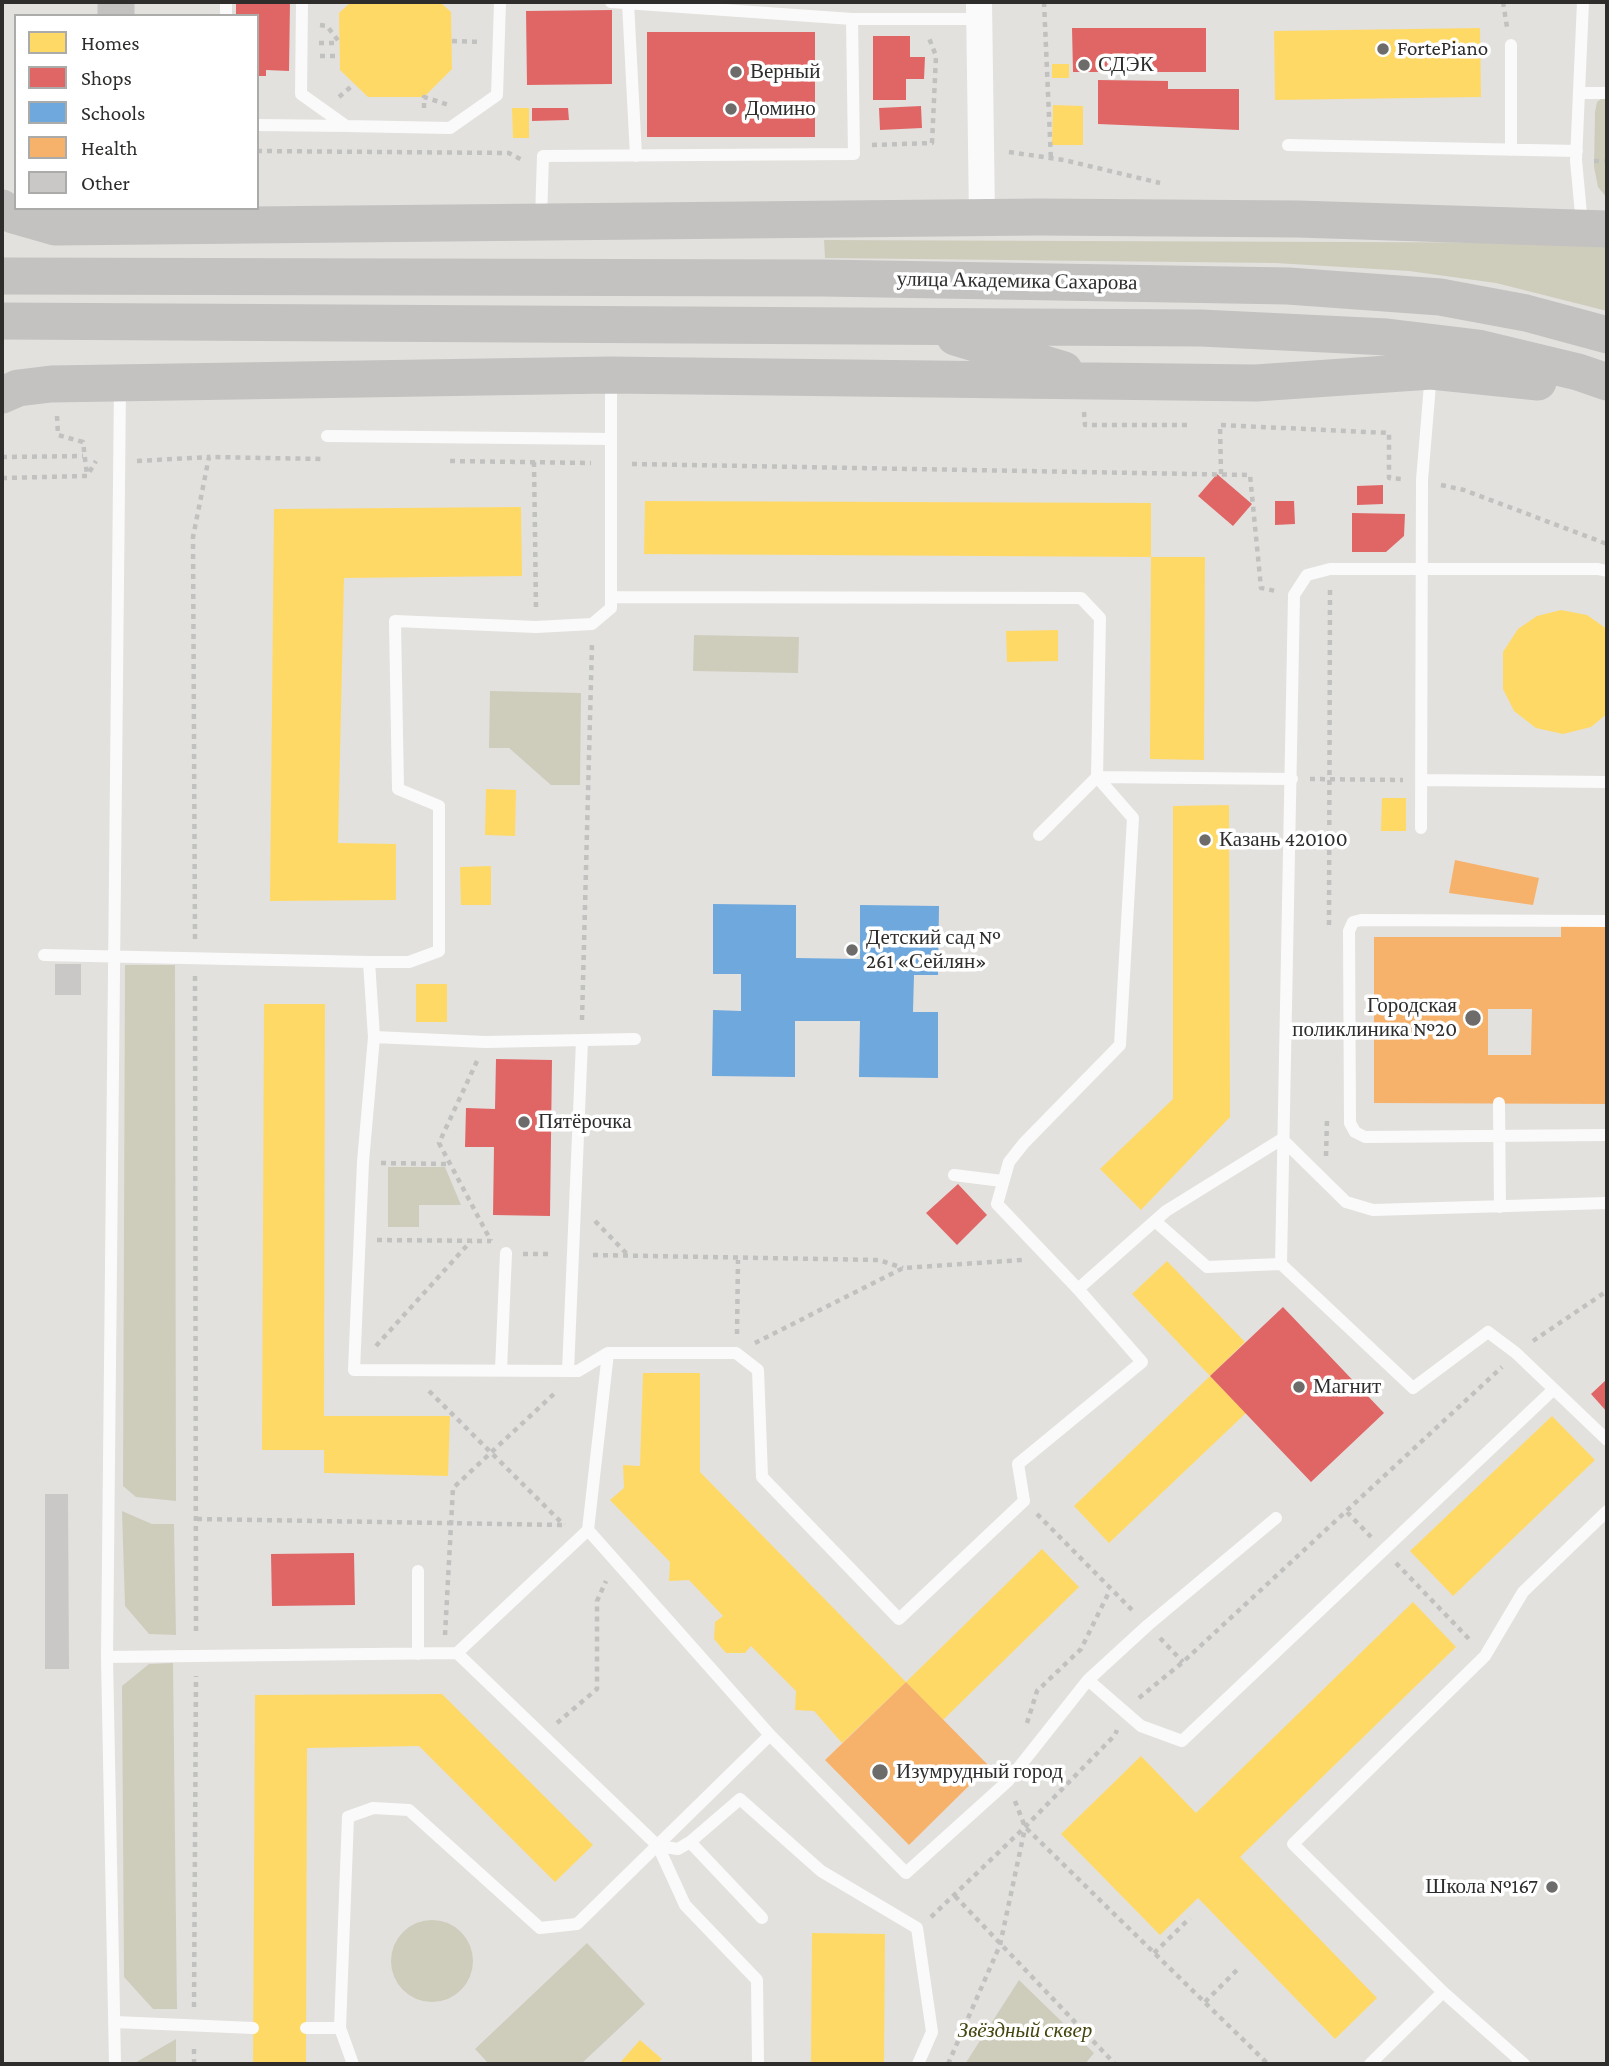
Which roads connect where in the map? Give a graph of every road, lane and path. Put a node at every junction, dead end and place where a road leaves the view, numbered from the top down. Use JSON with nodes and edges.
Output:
{"nodes":[{"id":1,"x":302,"y":2,"type":"edge"},
{"id":2,"x":500,"y":2,"type":"edge"},
{"id":3,"x":611,"y":2,"type":"edge"},
{"id":4,"x":1044,"y":2,"type":"edge"},
{"id":5,"x":1583,"y":2,"type":"edge"},
{"id":6,"x":628,"y":3,"type":"edge"},
{"id":7,"x":979,"y":10,"type":"edge"},
{"id":8,"x":852,"y":19,"type":"junction"},
{"id":9,"x":922,"y":19,"type":"junction"},
{"id":10,"x":317,"y":43,"type":"dead end"},
{"id":11,"x":340,"y":43,"type":"dead end"},
{"id":12,"x":1511,"y":45,"type":"dead end"},
{"id":13,"x":1581,"y":93,"type":"junction"},
{"id":14,"x":1607,"y":93,"type":"edge"},
{"id":15,"x":259,"y":125,"type":"edge"},
{"id":16,"x":346,"y":126,"type":"junction"},
{"id":17,"x":932,"y":143,"type":"dead end"},
{"id":18,"x":1288,"y":145,"type":"dead end"},
{"id":19,"x":1511,"y":150,"type":"junction"},
{"id":20,"x":1577,"y":151,"type":"junction"},
{"id":21,"x":1009,"y":152,"type":"dead end"},
{"id":22,"x":636,"y":156,"type":"junction"},
{"id":23,"x":1051,"y":161,"type":"junction"},
{"id":24,"x":1167,"y":185,"type":"dead end"},
{"id":25,"x":2,"y":208,"type":"edge"},
{"id":26,"x":206,"y":217,"type":"edge"},
{"id":27,"x":982,"y":217,"type":"junction"},
{"id":28,"x":541,"y":220,"type":"junction"},
{"id":29,"x":1595,"y":229,"type":"edge"},
{"id":30,"x":2,"y":276,"type":"edge"},
{"id":31,"x":2,"y":321,"type":"edge"},
{"id":32,"x":914,"y":324,"type":"junction"},
{"id":33,"x":1607,"y":335,"type":"edge"},
{"id":34,"x":1431,"y":371,"type":"junction"},
{"id":35,"x":610,"y":375,"type":"junction"},
{"id":36,"x":1103,"y":382,"type":"junction"},
{"id":37,"x":1607,"y":382,"type":"edge"},
{"id":38,"x":120,"y":385,"type":"junction"},
{"id":39,"x":2,"y":395,"type":"edge"},
{"id":40,"x":1607,"y":395,"type":"edge"},
{"id":41,"x":57,"y":407,"type":"dead end"},
{"id":42,"x":1085,"y":425,"type":"dead end"},
{"id":43,"x":1190,"y":425,"type":"dead end"},
{"id":44,"x":1220,"y":425,"type":"dead end"},
{"id":45,"x":327,"y":436,"type":"dead end"},
{"id":46,"x":611,"y":439,"type":"junction"},
{"id":47,"x":83,"y":456,"type":"junction"},
{"id":48,"x":2,"y":457,"type":"edge"},
{"id":49,"x":209,"y":457,"type":"dead end"},
{"id":50,"x":96,"y":461,"type":"dead end"},
{"id":51,"x":132,"y":462,"type":"dead end"},
{"id":52,"x":534,"y":462,"type":"dead end"},
{"id":53,"x":1221,"y":474,"type":"dead end"},
{"id":54,"x":87,"y":476,"type":"junction"},
{"id":55,"x":2,"y":478,"type":"edge"},
{"id":56,"x":1420,"y":567,"type":"junction"},
{"id":57,"x":1330,"y":569,"type":"junction"},
{"id":58,"x":1607,"y":571,"type":"edge"},
{"id":59,"x":611,"y":597,"type":"junction"},
{"id":60,"x":592,"y":624,"type":"junction"},
{"id":61,"x":536,"y":627,"type":"junction"},
{"id":62,"x":1097,"y":777,"type":"junction"},
{"id":63,"x":1292,"y":779,"type":"junction"},
{"id":64,"x":1330,"y":779,"type":"junction"},
{"id":65,"x":1422,"y":780,"type":"junction"},
{"id":66,"x":1607,"y":782,"type":"edge"},
{"id":67,"x":1421,"y":828,"type":"dead end"},
{"id":68,"x":1039,"y":835,"type":"dead end"},
{"id":69,"x":1607,"y":921,"type":"edge"},
{"id":70,"x":1329,"y":932,"type":"dead end"},
{"id":71,"x":44,"y":955,"type":"dead end"},
{"id":72,"x":117,"y":957,"type":"junction"},
{"id":73,"x":369,"y":962,"type":"junction"},
{"id":74,"x":374,"y":1037,"type":"junction"},
{"id":75,"x":635,"y":1039,"type":"dead end"},
{"id":76,"x":582,"y":1041,"type":"junction"},
{"id":77,"x":485,"y":1042,"type":"junction"},
{"id":78,"x":1499,"y":1103,"type":"dead end"},
{"id":79,"x":1327,"y":1113,"type":"dead end"},
{"id":80,"x":1607,"y":1135,"type":"edge"},
{"id":81,"x":1499,"y":1136,"type":"junction"},
{"id":82,"x":1282,"y":1139,"type":"junction"},
{"id":83,"x":363,"y":1162,"type":"junction"},
{"id":84,"x":448,"y":1164,"type":"junction"},
{"id":85,"x":954,"y":1175,"type":"dead end"},
{"id":86,"x":1002,"y":1181,"type":"junction"},
{"id":87,"x":1326,"y":1183,"type":"junction"},
{"id":88,"x":574,"y":1199,"type":"junction"},
{"id":89,"x":1607,"y":1203,"type":"edge"},
{"id":90,"x":1500,"y":1207,"type":"junction"},
{"id":91,"x":1155,"y":1221,"type":"junction"},
{"id":92,"x":359,"y":1240,"type":"junction"},
{"id":93,"x":472,"y":1240,"type":"junction"},
{"id":94,"x":492,"y":1241,"type":"junction"},
{"id":95,"x":506,"y":1253,"type":"junction"},
{"id":96,"x":573,"y":1255,"type":"junction"},
{"id":97,"x":628,"y":1256,"type":"junction"},
{"id":98,"x":1048,"y":1259,"type":"junction"},
{"id":99,"x":738,"y":1260,"type":"junction"},
{"id":100,"x":1281,"y":1264,"type":"junction"},
{"id":101,"x":903,"y":1268,"type":"junction"},
{"id":102,"x":1078,"y":1289,"type":"junction"},
{"id":103,"x":1607,"y":1291,"type":"edge"},
{"id":104,"x":607,"y":1353,"type":"junction"},
{"id":105,"x":736,"y":1353,"type":"junction"},
{"id":106,"x":1517,"y":1353,"type":"junction"},
{"id":107,"x":406,"y":1368,"type":"junction"},
{"id":108,"x":354,"y":1370,"type":"junction"},
{"id":109,"x":501,"y":1370,"type":"junction"},
{"id":110,"x":573,"y":1371,"type":"junction"},
{"id":111,"x":1555,"y":1389,"type":"junction"},
{"id":112,"x":1607,"y":1440,"type":"edge"},
{"id":113,"x":492,"y":1454,"type":"junction"},
{"id":114,"x":1024,"y":1501,"type":"junction"},
{"id":115,"x":1607,"y":1511,"type":"edge"},
{"id":116,"x":1347,"y":1512,"type":"junction"},
{"id":117,"x":1276,"y":1518,"type":"dead end"},
{"id":118,"x":197,"y":1519,"type":"dead end"},
{"id":119,"x":451,"y":1523,"type":"junction"},
{"id":120,"x":564,"y":1525,"type":"junction"},
{"id":121,"x":588,"y":1530,"type":"junction"},
{"id":122,"x":1384,"y":1550,"type":"junction"},
{"id":123,"x":615,"y":1561,"type":"junction"},
{"id":124,"x":418,"y":1571,"type":"dead end"},
{"id":125,"x":1148,"y":1625,"type":"junction"},
{"id":126,"x":451,"y":1653,"type":"junction"},
{"id":127,"x":418,"y":1654,"type":"junction"},
{"id":128,"x":1485,"y":1656,"type":"junction"},
{"id":129,"x":107,"y":1657,"type":"junction"},
{"id":130,"x":1183,"y":1662,"type":"junction"},
{"id":131,"x":1088,"y":1680,"type":"junction"},
{"id":132,"x":1122,"y":1712,"type":"junction"},
{"id":133,"x":542,"y":1735,"type":"junction"},
{"id":134,"x":770,"y":1735,"type":"junction"},
{"id":135,"x":1026,"y":1827,"type":"junction"},
{"id":136,"x":690,"y":1842,"type":"junction"},
{"id":137,"x":658,"y":1846,"type":"junction"},
{"id":138,"x":956,"y":1896,"type":"junction"},
{"id":139,"x":762,"y":1918,"type":"dead end"},
{"id":140,"x":1190,"y":1918,"type":"dead end"},
{"id":141,"x":917,"y":1928,"type":"junction"},
{"id":142,"x":1000,"y":1945,"type":"junction"},
{"id":143,"x":1154,"y":1953,"type":"junction"},
{"id":144,"x":1237,"y":1970,"type":"dead end"},
{"id":145,"x":1443,"y":1992,"type":"junction"},
{"id":146,"x":1205,"y":2002,"type":"junction"},
{"id":147,"x":115,"y":2022,"type":"junction"},
{"id":148,"x":253,"y":2028,"type":"dead end"},
{"id":149,"x":306,"y":2028,"type":"dead end"},
{"id":150,"x":340,"y":2028,"type":"junction"},
{"id":151,"x":115,"y":2064,"type":"edge"},
{"id":152,"x":353,"y":2064,"type":"edge"},
{"id":153,"x":758,"y":2064,"type":"edge"},
{"id":154,"x":918,"y":2064,"type":"edge"},
{"id":155,"x":948,"y":2064,"type":"edge"},
{"id":156,"x":1115,"y":2064,"type":"edge"},
{"id":157,"x":1268,"y":2064,"type":"edge"},
{"id":158,"x":1370,"y":2064,"type":"edge"},
{"id":159,"x":1524,"y":2064,"type":"edge"}],
"edges":[{"from":1,"to":16,"type":"lane"},
{"from":2,"to":16,"type":"lane"},
{"from":3,"to":6,"type":"lane"},
{"from":4,"to":23,"type":"path"},
{"from":5,"to":13,"type":"lane"},
{"from":6,"to":8,"type":"lane"},
{"from":6,"to":22,"type":"lane"},
{"from":7,"to":9,"type":"lane"},
{"from":7,"to":27,"type":"street"},
{"from":8,"to":9,"type":"lane"},
{"from":8,"to":22,"type":"lane"},
{"from":9,"to":17,"type":"path"},
{"from":10,"to":11,"type":"path"},
{"from":12,"to":19,"type":"lane"},
{"from":13,"to":14,"type":"lane"},
{"from":13,"to":20,"type":"lane"},
{"from":15,"to":16,"type":"lane"},
{"from":18,"to":19,"type":"lane"},
{"from":19,"to":20,"type":"lane"},
{"from":20,"to":29,"type":"lane"},
{"from":21,"to":23,"type":"path"},
{"from":22,"to":28,"type":"lane"},
{"from":23,"to":24,"type":"path"},
{"from":25,"to":26,"type":"main road"},
{"from":26,"to":28,"type":"main road"},
{"from":27,"to":28,"type":"main road"},
{"from":27,"to":29,"type":"main road"},
{"from":30,"to":33,"type":"main road","name":"улица Академика Сахарова"},
{"from":31,"to":32,"type":"main road"},
{"from":32,"to":36,"type":"main road"},
{"from":32,"to":37,"type":"main road"},
{"from":34,"to":36,"type":"main road"},
{"from":34,"to":40,"type":"main road"},
{"from":34,"to":56,"type":"lane"},
{"from":35,"to":36,"type":"main road"},
{"from":35,"to":38,"type":"main road"},
{"from":35,"to":46,"type":"lane"},
{"from":38,"to":39,"type":"main road"},
{"from":38,"to":72,"type":"lane"},
{"from":41,"to":47,"type":"path"},
{"from":42,"to":43,"type":"path"},
{"from":44,"to":53,"type":"path"},
{"from":45,"to":46,"type":"lane"},
{"from":46,"to":59,"type":"lane"},
{"from":47,"to":48,"type":"path"},
{"from":47,"to":54,"type":"path"},
{"from":49,"to":51,"type":"path"},
{"from":50,"to":54,"type":"path"},
{"from":52,"to":61,"type":"path"},
{"from":54,"to":55,"type":"path"},
{"from":56,"to":57,"type":"lane"},
{"from":56,"to":58,"type":"lane"},
{"from":56,"to":65,"type":"lane"},
{"from":57,"to":63,"type":"lane"},
{"from":57,"to":64,"type":"path"},
{"from":59,"to":60,"type":"lane"},
{"from":59,"to":62,"type":"lane"},
{"from":60,"to":61,"type":"lane"},
{"from":60,"to":76,"type":"path"},
{"from":61,"to":73,"type":"lane"},
{"from":62,"to":63,"type":"lane"},
{"from":62,"to":68,"type":"lane"},
{"from":62,"to":86,"type":"lane"},
{"from":63,"to":64,"type":"path"},
{"from":63,"to":82,"type":"lane"},
{"from":64,"to":65,"type":"path"},
{"from":64,"to":70,"type":"path"},
{"from":65,"to":66,"type":"lane"},
{"from":65,"to":67,"type":"lane"},
{"from":69,"to":81,"type":"lane"},
{"from":71,"to":72,"type":"lane"},
{"from":72,"to":73,"type":"lane"},
{"from":72,"to":129,"type":"lane"},
{"from":73,"to":74,"type":"lane"},
{"from":74,"to":77,"type":"lane"},
{"from":74,"to":83,"type":"lane"},
{"from":75,"to":76,"type":"lane"},
{"from":76,"to":77,"type":"lane"},
{"from":76,"to":88,"type":"lane"},
{"from":77,"to":84,"type":"path"},
{"from":78,"to":81,"type":"lane"},
{"from":79,"to":87,"type":"path"},
{"from":80,"to":81,"type":"lane"},
{"from":81,"to":90,"type":"lane"},
{"from":82,"to":87,"type":"lane"},
{"from":82,"to":91,"type":"lane"},
{"from":82,"to":100,"type":"lane"},
{"from":83,"to":84,"type":"path"},
{"from":83,"to":92,"type":"lane"},
{"from":84,"to":94,"type":"path"},
{"from":85,"to":86,"type":"lane"},
{"from":86,"to":98,"type":"lane"},
{"from":87,"to":90,"type":"lane"},
{"from":88,"to":96,"type":"lane"},
{"from":88,"to":97,"type":"path"},
{"from":89,"to":90,"type":"lane"},
{"from":91,"to":100,"type":"lane"},
{"from":91,"to":102,"type":"lane"},
{"from":92,"to":93,"type":"path"},
{"from":92,"to":108,"type":"lane"},
{"from":93,"to":94,"type":"path"},
{"from":93,"to":108,"type":"path"},
{"from":94,"to":95,"type":"path"},
{"from":95,"to":96,"type":"path"},
{"from":95,"to":109,"type":"lane"},
{"from":96,"to":97,"type":"path"},
{"from":96,"to":110,"type":"lane"},
{"from":97,"to":99,"type":"path"},
{"from":98,"to":101,"type":"path"},
{"from":98,"to":102,"type":"lane"},
{"from":99,"to":101,"type":"path"},
{"from":99,"to":105,"type":"path"},
{"from":100,"to":106,"type":"lane"},
{"from":101,"to":105,"type":"path"},
{"from":102,"to":114,"type":"lane"},
{"from":103,"to":106,"type":"path"},
{"from":104,"to":105,"type":"lane"},
{"from":104,"to":110,"type":"lane"},
{"from":104,"to":121,"type":"lane"},
{"from":105,"to":114,"type":"lane"},
{"from":106,"to":111,"type":"lane"},
{"from":106,"to":116,"type":"path"},
{"from":107,"to":108,"type":"lane"},
{"from":107,"to":109,"type":"lane"},
{"from":107,"to":113,"type":"path"},
{"from":109,"to":110,"type":"lane"},
{"from":110,"to":113,"type":"path"},
{"from":111,"to":112,"type":"lane"},
{"from":111,"to":122,"type":"lane"},
{"from":113,"to":119,"type":"path"},
{"from":113,"to":120,"type":"path"},
{"from":114,"to":125,"type":"path"},
{"from":115,"to":128,"type":"lane"},
{"from":116,"to":122,"type":"path"},
{"from":116,"to":130,"type":"path"},
{"from":117,"to":125,"type":"lane"},
{"from":118,"to":119,"type":"path"},
{"from":119,"to":120,"type":"path"},
{"from":119,"to":126,"type":"path"},
{"from":120,"to":121,"type":"path"},
{"from":121,"to":123,"type":"lane"},
{"from":121,"to":126,"type":"lane"},
{"from":122,"to":128,"type":"path"},
{"from":122,"to":132,"type":"lane"},
{"from":123,"to":133,"type":"path"},
{"from":123,"to":134,"type":"lane"},
{"from":124,"to":127,"type":"lane"},
{"from":125,"to":130,"type":"path"},
{"from":125,"to":131,"type":"lane"},
{"from":126,"to":127,"type":"lane"},
{"from":126,"to":133,"type":"lane"},
{"from":127,"to":129,"type":"lane"},
{"from":128,"to":145,"type":"lane"},
{"from":129,"to":147,"type":"lane"},
{"from":130,"to":132,"type":"path"},
{"from":131,"to":132,"type":"lane"},
{"from":131,"to":134,"type":"lane"},
{"from":132,"to":135,"type":"path"},
{"from":133,"to":137,"type":"lane"},
{"from":134,"to":137,"type":"lane"},
{"from":135,"to":138,"type":"path"},
{"from":135,"to":142,"type":"path"},
{"from":135,"to":143,"type":"path"},
{"from":136,"to":137,"type":"lane"},
{"from":136,"to":139,"type":"lane"},
{"from":136,"to":141,"type":"lane"},
{"from":137,"to":150,"type":"lane"},
{"from":137,"to":153,"type":"lane"},
{"from":138,"to":141,"type":"path"},
{"from":138,"to":142,"type":"path"},
{"from":140,"to":143,"type":"path"},
{"from":141,"to":154,"type":"lane"},
{"from":142,"to":155,"type":"path"},
{"from":142,"to":156,"type":"path"},
{"from":143,"to":146,"type":"path"},
{"from":144,"to":146,"type":"path"},
{"from":145,"to":158,"type":"lane"},
{"from":145,"to":159,"type":"lane"},
{"from":146,"to":157,"type":"path"},
{"from":147,"to":148,"type":"lane"},
{"from":147,"to":151,"type":"lane"},
{"from":149,"to":150,"type":"lane"},
{"from":150,"to":152,"type":"lane"}]}
